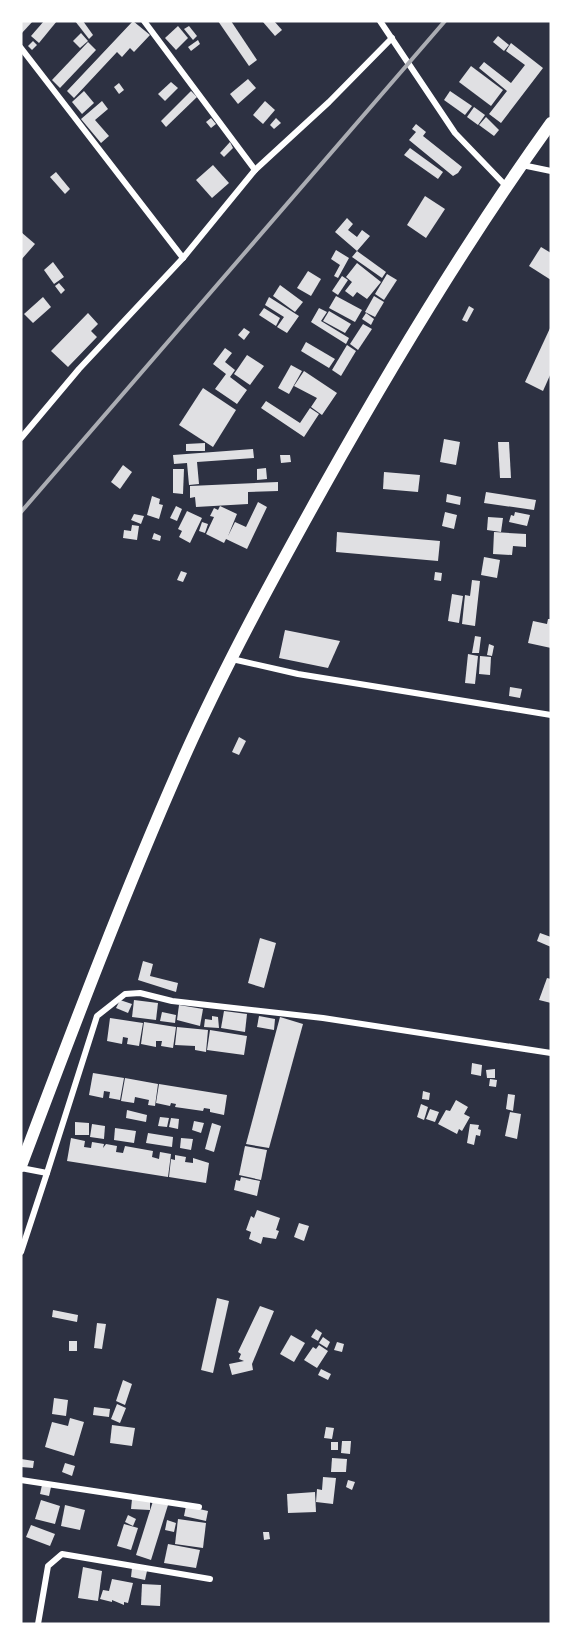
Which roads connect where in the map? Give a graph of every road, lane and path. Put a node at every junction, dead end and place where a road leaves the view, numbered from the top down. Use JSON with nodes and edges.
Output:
{"nodes":[{"id":1,"x":144,"y":21,"type":"edge"},
{"id":2,"x":380,"y":21,"type":"edge"},
{"id":3,"x":392,"y":38,"type":"junction"},
{"id":4,"x":21,"y":48,"type":"edge"},
{"id":5,"x":551,"y":123,"type":"edge"},
{"id":6,"x":521,"y":165,"type":"junction"},
{"id":7,"x":255,"y":170,"type":"junction"},
{"id":8,"x":551,"y":171,"type":"edge"},
{"id":9,"x":506,"y":186,"type":"junction"},
{"id":10,"x":183,"y":258,"type":"junction"},
{"id":11,"x":21,"y":438,"type":"edge"},
{"id":12,"x":231,"y":659,"type":"junction"},
{"id":13,"x":551,"y":715,"type":"edge"},
{"id":14,"x":551,"y":1053,"type":"edge"},
{"id":15,"x":21,"y":1167,"type":"edge"},
{"id":16,"x":46,"y":1173,"type":"junction"},
{"id":17,"x":21,"y":1252,"type":"edge"},
{"id":18,"x":21,"y":1480,"type":"edge"},
{"id":19,"x":199,"y":1507,"type":"dead end"},
{"id":20,"x":210,"y":1579,"type":"dead end"},
{"id":21,"x":38,"y":1624,"type":"edge"}],
"edges":[{"from":1,"to":7,"type":"street"},
{"from":2,"to":3,"type":"street"},
{"from":3,"to":7,"type":"street"},
{"from":3,"to":9,"type":"street"},
{"from":4,"to":10,"type":"street"},
{"from":5,"to":6,"type":"main road"},
{"from":6,"to":8,"type":"street"},
{"from":6,"to":9,"type":"main road"},
{"from":7,"to":10,"type":"street"},
{"from":9,"to":12,"type":"main road"},
{"from":10,"to":11,"type":"street"},
{"from":12,"to":13,"type":"street"},
{"from":12,"to":15,"type":"main road"},
{"from":14,"to":16,"type":"street"},
{"from":15,"to":16,"type":"street"},
{"from":16,"to":17,"type":"street"},
{"from":18,"to":19,"type":"street"},
{"from":20,"to":21,"type":"street"}]}
